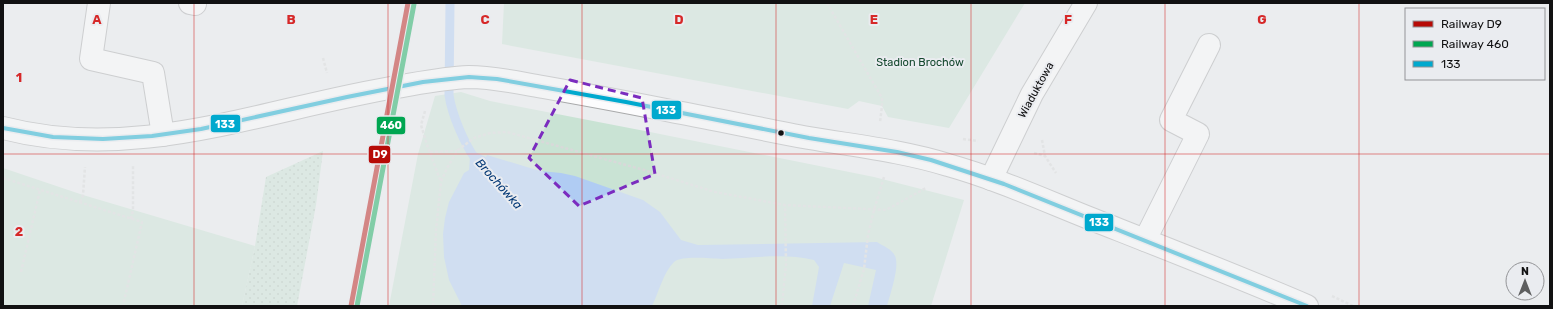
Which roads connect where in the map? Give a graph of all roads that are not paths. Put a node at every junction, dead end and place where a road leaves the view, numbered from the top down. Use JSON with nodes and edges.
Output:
{"nodes":[{"id":1,"x":98,"y":3,"type":"edge"},
{"id":2,"x":1086,"y":3,"type":"edge"},
{"id":3,"x":1209,"y":45,"type":"dead end"},
{"id":4,"x":3,"y":128,"type":"edge"},
{"id":5,"x":163,"y":135,"type":"junction"},
{"id":6,"x":991,"y":180,"type":"junction"},
{"id":7,"x":1145,"y":240,"type":"junction"},
{"id":8,"x":1307,"y":306,"type":"edge"}],
"edges":[{"from":1,"to":5,"type":"street"},
{"from":2,"to":6,"type":"street","name":"Wiaduktowa"},
{"from":3,"to":7,"type":"street"},
{"from":4,"to":5,"type":"street"},
{"from":5,"to":6,"type":"street"},
{"from":6,"to":7,"type":"street"},
{"from":7,"to":8,"type":"street"}]}
